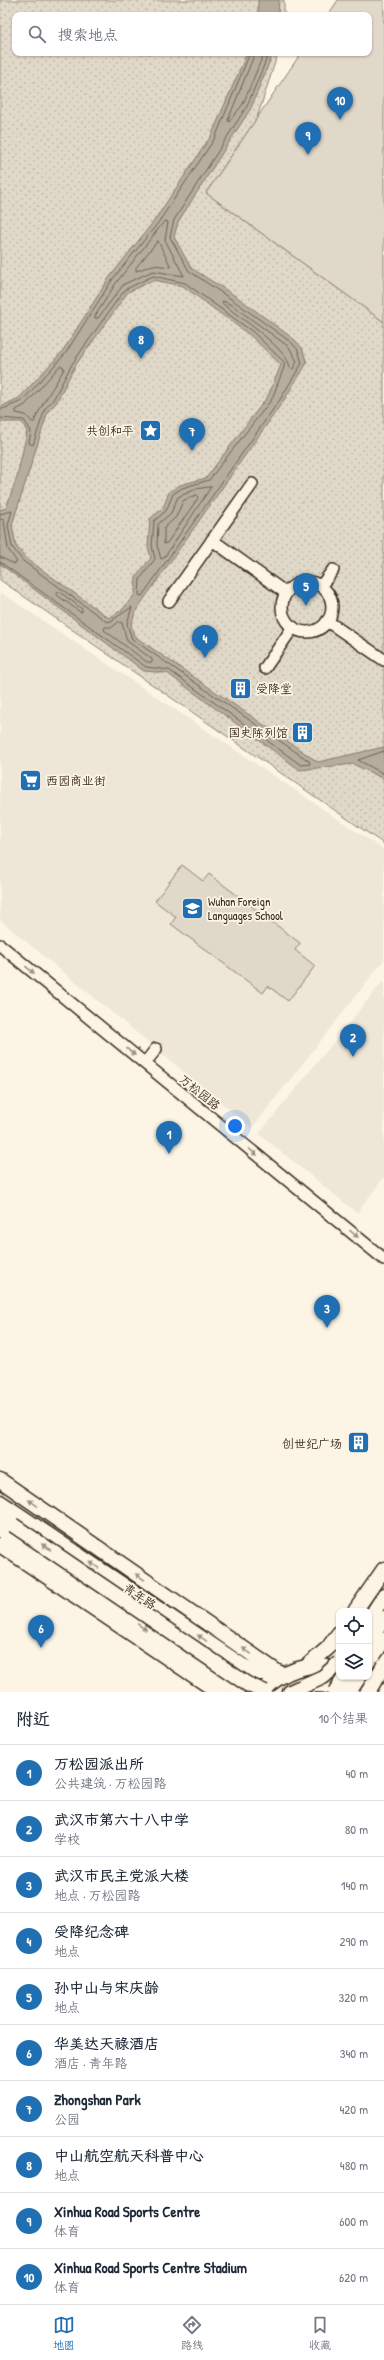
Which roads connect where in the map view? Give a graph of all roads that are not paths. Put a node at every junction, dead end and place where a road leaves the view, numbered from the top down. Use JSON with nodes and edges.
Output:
{"nodes":[{"id":1,"x":252,"y":484,"type":"dead end"},
{"id":2,"x":212,"y":540,"type":"junction"},
{"id":3,"x":333,"y":570,"type":"dead end"},
{"id":4,"x":321,"y":586,"type":"junction"},
{"id":5,"x":286,"y":593,"type":"junction"},
{"id":6,"x":169,"y":601,"type":"dead end"},
{"id":7,"x":327,"y":621,"type":"junction"},
{"id":8,"x":293,"y":627,"type":"junction"},
{"id":9,"x":384,"y":660,"type":"edge"},
{"id":10,"x":265,"y":668,"type":"dead end"},
{"id":11,"x":0,"y":945,"type":"edge"},
{"id":12,"x":156,"y":1049,"type":"dead end"},
{"id":13,"x":145,"y":1063,"type":"junction"},
{"id":14,"x":384,"y":1259,"type":"edge"},
{"id":15,"x":0,"y":1480,"type":"edge"},
{"id":16,"x":0,"y":1502,"type":"edge"},
{"id":17,"x":0,"y":1516,"type":"edge"},
{"id":18,"x":5,"y":1534,"type":"edge"},
{"id":19,"x":384,"y":1569,"type":"edge"},
{"id":20,"x":384,"y":1596,"type":"edge"},
{"id":21,"x":357,"y":1608,"type":"edge"},
{"id":22,"x":372,"y":1614,"type":"edge"},
{"id":23,"x":384,"y":1618,"type":"edge"},
{"id":24,"x":372,"y":1636,"type":"edge"},
{"id":25,"x":336,"y":1637,"type":"edge"},
{"id":26,"x":384,"y":1640,"type":"edge"},
{"id":27,"x":372,"y":1658,"type":"edge"},
{"id":28,"x":384,"y":1665,"type":"edge"},
{"id":29,"x":307,"y":1666,"type":"junction"},
{"id":30,"x":336,"y":1666,"type":"edge"},
{"id":31,"x":336,"y":1669,"type":"edge"},
{"id":32,"x":283,"y":1672,"type":"junction"},
{"id":33,"x":343,"y":1680,"type":"edge"},
{"id":34,"x":357,"y":1680,"type":"edge"},
{"id":35,"x":358,"y":1680,"type":"edge"},
{"id":36,"x":303,"y":1686,"type":"junction"},
{"id":37,"x":218,"y":1692,"type":"edge"},
{"id":38,"x":237,"y":1692,"type":"edge"},
{"id":39,"x":261,"y":1692,"type":"edge"},
{"id":40,"x":265,"y":1692,"type":"edge"},
{"id":41,"x":290,"y":1692,"type":"edge"},
{"id":42,"x":335,"y":1692,"type":"edge"},
{"id":43,"x":345,"y":1692,"type":"edge"},
{"id":44,"x":350,"y":1692,"type":"edge"},
{"id":45,"x":368,"y":1692,"type":"edge"},
{"id":46,"x":372,"y":1692,"type":"edge"}],
"edges":[{"from":1,"to":2,"type":"street"},
{"from":2,"to":5,"type":"street"},
{"from":2,"to":6,"type":"street"},
{"from":3,"to":4,"type":"street"},
{"from":4,"to":5,"type":"street"},
{"from":4,"to":7,"type":"street"},
{"from":5,"to":8,"type":"street"},
{"from":7,"to":8,"type":"street"},
{"from":7,"to":9,"type":"street"},
{"from":8,"to":10,"type":"street"},
{"from":11,"to":13,"type":"street","name":"万松园路","one_way":true},
{"from":12,"to":13,"type":"street"},
{"from":13,"to":14,"type":"street","name":"万松园路","one_way":true},
{"from":32,"to":15,"type":"main road","one_way":true},
{"from":32,"to":16,"type":"main road","name":"青年路","one_way":true},
{"from":17,"to":18,"type":"main road"},
{"from":18,"to":37,"type":"main road"},
{"from":18,"to":38,"type":"main road","one_way":true},
{"from":40,"to":18,"type":"main road","one_way":true,"bridge":true},
{"from":19,"to":21,"type":"main road"},
{"from":20,"to":22,"type":"main road"},
{"from":23,"to":24,"type":"main road"},
{"from":25,"to":29,"type":"main road"},
{"from":26,"to":27,"type":"main road"},
{"from":28,"to":45,"type":"main road","bridge":true},
{"from":29,"to":31,"type":"main road"},
{"from":29,"to":32,"type":"main road"},
{"from":30,"to":36,"type":"main road","bridge":true},
{"from":32,"to":39,"type":"main road"},
{"from":33,"to":42,"type":"main road","bridge":true},
{"from":34,"to":44,"type":"main road","bridge":true},
{"from":35,"to":46,"type":"main road"},
{"from":36,"to":41,"type":"main road"},
{"from":36,"to":43,"type":"main road","bridge":true}]}
